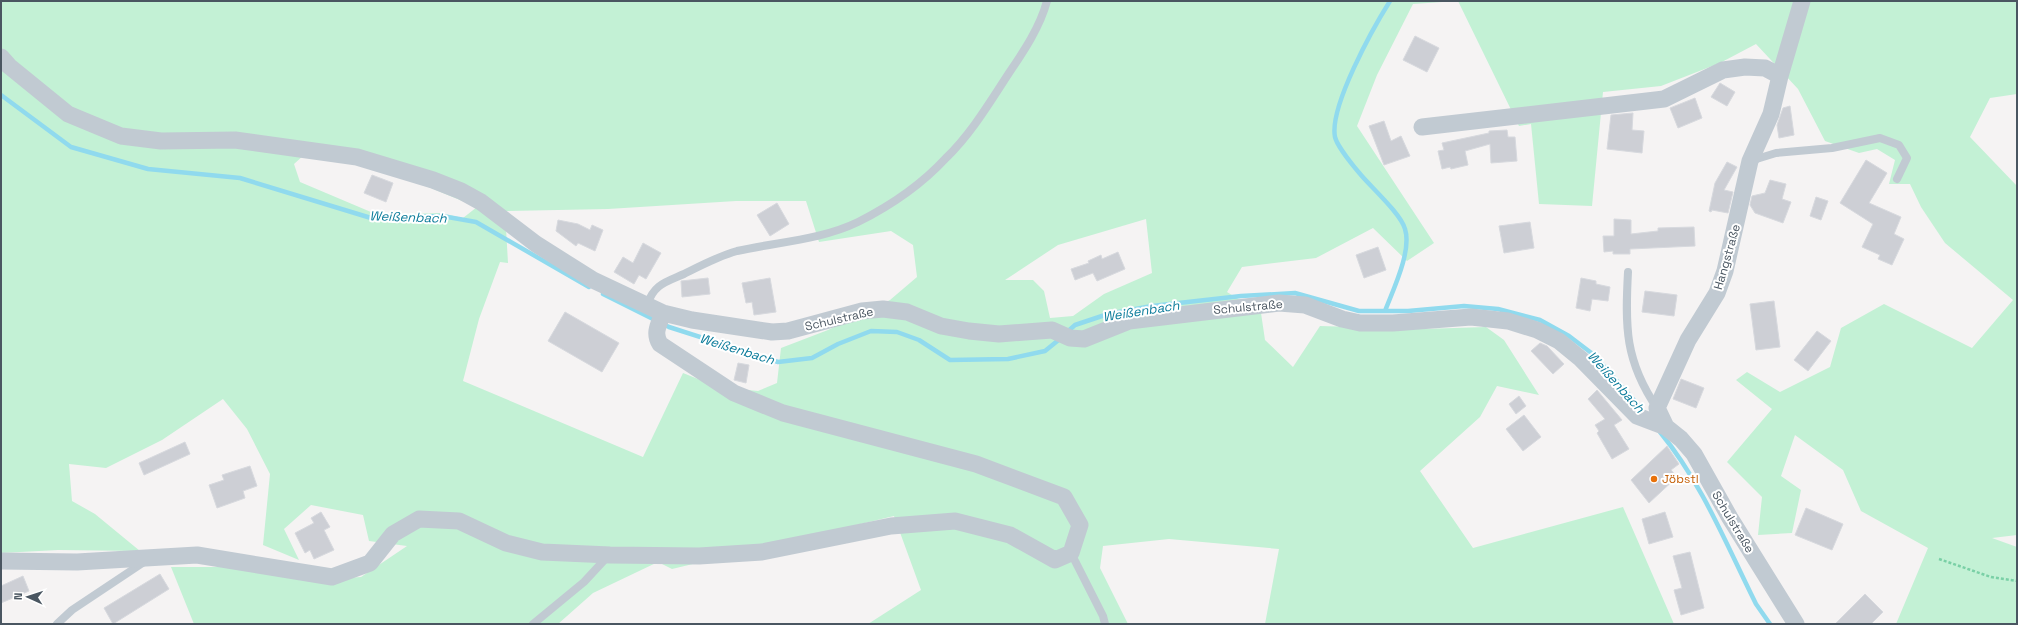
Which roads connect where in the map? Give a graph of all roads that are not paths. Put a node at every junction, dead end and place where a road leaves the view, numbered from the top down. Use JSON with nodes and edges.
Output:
{"nodes":[{"id":1,"x":1047,"y":1,"type":"edge"},
{"id":2,"x":1802,"y":1,"type":"edge"},
{"id":3,"x":1,"y":57,"type":"edge"},
{"id":4,"x":1780,"y":76,"type":"junction"},
{"id":5,"x":1422,"y":128,"type":"dead end"},
{"id":6,"x":1750,"y":161,"type":"junction"},
{"id":7,"x":1897,"y":179,"type":"dead end"},
{"id":8,"x":1628,"y":272,"type":"dead end"},
{"id":9,"x":647,"y":305,"type":"junction"},
{"id":10,"x":660,"y":321,"type":"junction"},
{"id":11,"x":1657,"y":420,"type":"junction"},
{"id":12,"x":1071,"y":553,"type":"junction"},
{"id":13,"x":610,"y":555,"type":"junction"},
{"id":14,"x":150,"y":557,"type":"junction"},
{"id":15,"x":1,"y":561,"type":"edge"},
{"id":16,"x":57,"y":624,"type":"edge"},
{"id":17,"x":533,"y":624,"type":"edge"},
{"id":18,"x":1105,"y":624,"type":"edge"},
{"id":19,"x":1796,"y":624,"type":"edge"}],
"edges":[{"from":1,"to":9,"type":"lane"},
{"from":2,"to":4,"type":"street","name":"Hangstraße"},
{"from":3,"to":9,"type":"street","name":"Schulstraße"},
{"from":4,"to":5,"type":"street"},
{"from":4,"to":6,"type":"street","name":"Hangstraße"},
{"from":6,"to":7,"type":"lane"},
{"from":6,"to":11,"type":"street","name":"Hangstraße"},
{"from":8,"to":11,"type":"lane"},
{"from":9,"to":10,"type":"street","name":"Schulstraße"},
{"from":10,"to":11,"type":"street","name":"Schulstraße"},
{"from":10,"to":12,"type":"street"},
{"from":11,"to":19,"type":"street","name":"Schulstraße"},
{"from":12,"to":13,"type":"street"},
{"from":12,"to":18,"type":"lane"},
{"from":13,"to":14,"type":"street"},
{"from":13,"to":17,"type":"lane"},
{"from":14,"to":15,"type":"street"},
{"from":14,"to":16,"type":"lane"}]}
